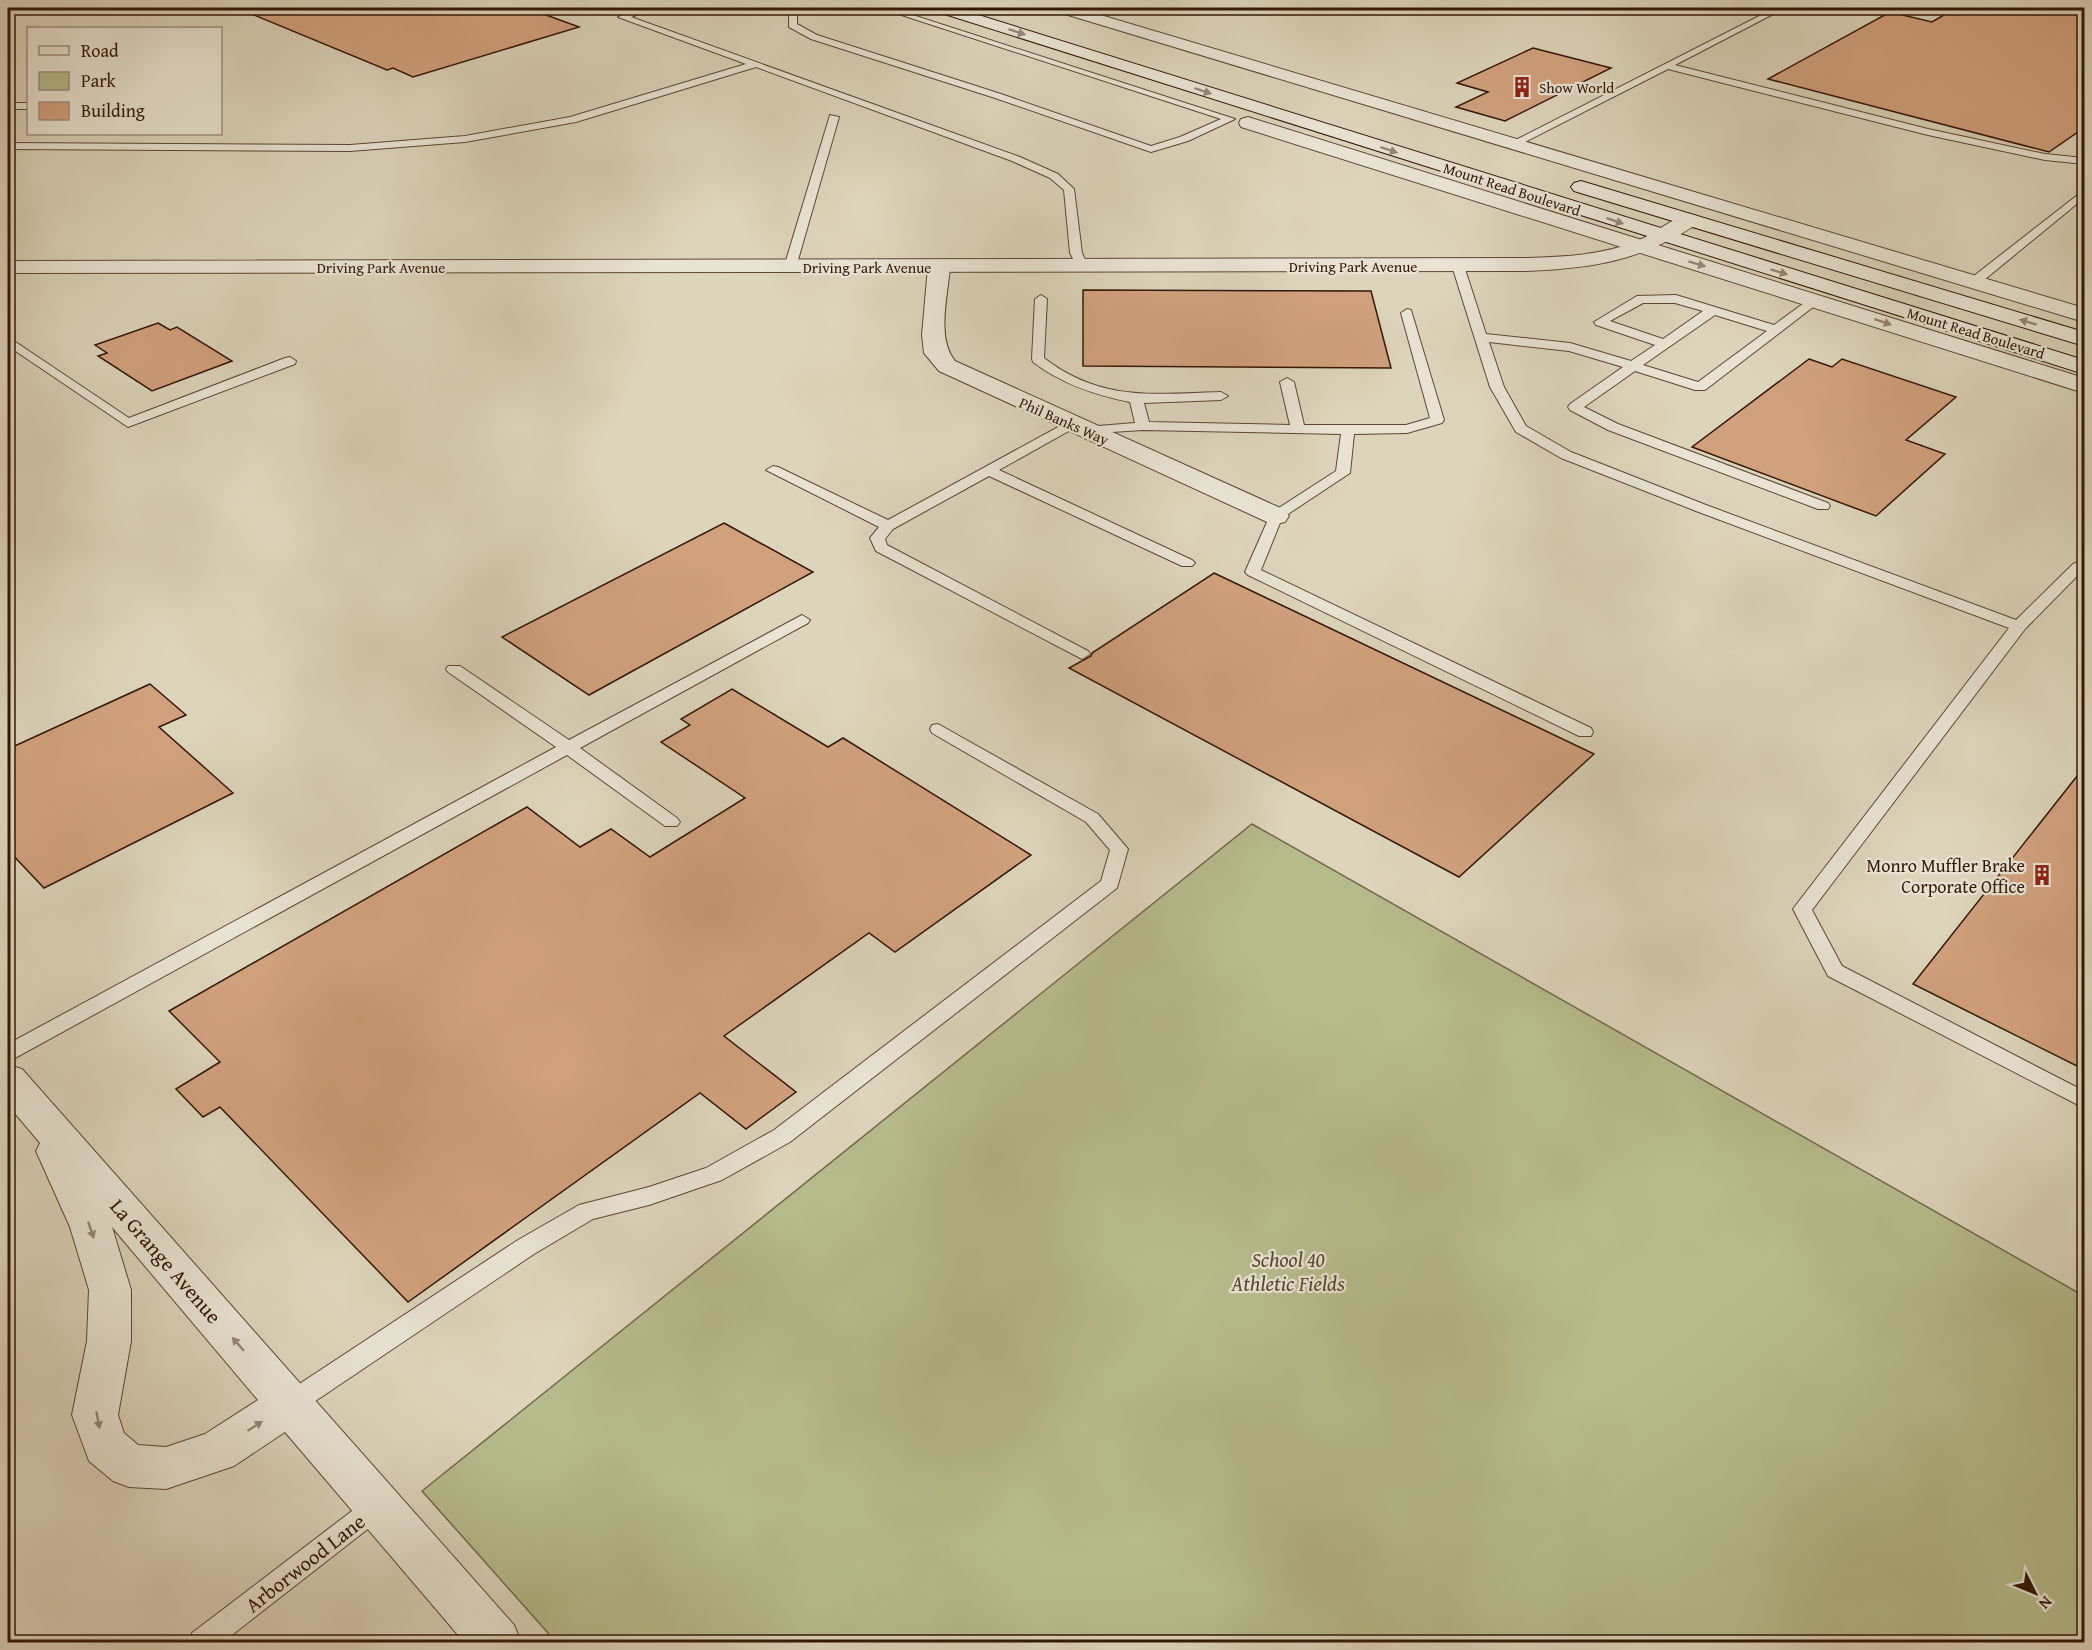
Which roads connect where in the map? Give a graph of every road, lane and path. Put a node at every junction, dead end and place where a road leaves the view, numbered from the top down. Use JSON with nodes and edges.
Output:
{"nodes":[{"id":1,"x":651,"y":8,"type":"edge"},
{"id":2,"x":793,"y":8,"type":"edge"},
{"id":3,"x":884,"y":8,"type":"edge"},
{"id":4,"x":941,"y":8,"type":"edge"},
{"id":5,"x":1781,"y":8,"type":"edge"},
{"id":6,"x":1059,"y":16,"type":"edge"},
{"id":7,"x":1136,"y":49,"type":"dead end"},
{"id":8,"x":756,"y":64,"type":"junction"},
{"id":9,"x":1667,"y":66,"type":"junction"},
{"id":10,"x":8,"y":106,"type":"edge"},
{"id":11,"x":27,"y":106,"type":"edge"},
{"id":12,"x":834,"y":117,"type":"dead end"},
{"id":13,"x":1239,"y":121,"type":"junction"},
{"id":14,"x":120,"y":136,"type":"dead end"},
{"id":15,"x":1513,"y":144,"type":"junction"},
{"id":16,"x":8,"y":146,"type":"edge"},
{"id":17,"x":113,"y":146,"type":"junction"},
{"id":18,"x":2085,"y":161,"type":"edge"},
{"id":19,"x":1565,"y":182,"type":"dead end"},
{"id":20,"x":2085,"y":193,"type":"edge"},
{"id":21,"x":1714,"y":205,"type":"junction"},
{"id":22,"x":1690,"y":220,"type":"junction"},
{"id":23,"x":1663,"y":236,"type":"junction"},
{"id":24,"x":1641,"y":247,"type":"junction"},
{"id":25,"x":1082,"y":266,"type":"junction"},
{"id":26,"x":1458,"y":266,"type":"junction"},
{"id":27,"x":8,"y":267,"type":"edge"},
{"id":28,"x":790,"y":267,"type":"junction"},
{"id":29,"x":939,"y":267,"type":"junction"},
{"id":30,"x":1974,"y":282,"type":"junction"},
{"id":31,"x":1041,"y":299,"type":"dead end"},
{"id":32,"x":1815,"y":301,"type":"junction"},
{"id":33,"x":1713,"y":310,"type":"junction"},
{"id":34,"x":1407,"y":313,"type":"dead end"},
{"id":35,"x":2085,"y":315,"type":"edge"},
{"id":36,"x":1776,"y":330,"type":"junction"},
{"id":37,"x":1481,"y":337,"type":"junction"},
{"id":38,"x":2085,"y":339,"type":"edge"},
{"id":39,"x":8,"y":341,"type":"edge"},
{"id":40,"x":1665,"y":344,"type":"junction"},
{"id":41,"x":290,"y":361,"type":"dead end"},
{"id":42,"x":1633,"y":366,"type":"junction"},
{"id":43,"x":2085,"y":367,"type":"edge"},
{"id":44,"x":1287,"y":382,"type":"dead end"},
{"id":45,"x":2085,"y":386,"type":"edge"},
{"id":46,"x":1221,"y":396,"type":"dead end"},
{"id":47,"x":1136,"y":399,"type":"junction"},
{"id":48,"x":1143,"y":426,"type":"junction"},
{"id":49,"x":1079,"y":427,"type":"junction"},
{"id":50,"x":1298,"y":429,"type":"junction"},
{"id":51,"x":1348,"y":430,"type":"junction"},
{"id":52,"x":987,"y":470,"type":"junction"},
{"id":53,"x":773,"y":471,"type":"dead end"},
{"id":54,"x":1823,"y":506,"type":"dead end"},
{"id":55,"x":1276,"y":516,"type":"junction"},
{"id":56,"x":888,"y":526,"type":"junction"},
{"id":57,"x":1187,"y":563,"type":"dead end"},
{"id":58,"x":2085,"y":563,"type":"edge"},
{"id":59,"x":802,"y":620,"type":"dead end"},
{"id":60,"x":2019,"y":626,"type":"junction"},
{"id":61,"x":1082,"y":654,"type":"dead end"},
{"id":62,"x":454,"y":669,"type":"dead end"},
{"id":63,"x":938,"y":729,"type":"dead end"},
{"id":64,"x":1585,"y":732,"type":"dead end"},
{"id":65,"x":567,"y":747,"type":"junction"},
{"id":66,"x":670,"y":822,"type":"dead end"},
{"id":67,"x":8,"y":1053,"type":"edge"},
{"id":68,"x":8,"y":1079,"type":"edge"},
{"id":69,"x":2085,"y":1100,"type":"edge"},
{"id":70,"x":42,"y":1119,"type":"junction"},
{"id":71,"x":290,"y":1404,"type":"junction"},
{"id":72,"x":379,"y":1505,"type":"junction"},
{"id":73,"x":202,"y":1642,"type":"edge"},
{"id":74,"x":496,"y":1642,"type":"edge"}],
"edges":[{"from":1,"to":8,"type":"lane"},
{"from":2,"to":13,"type":"lane"},
{"from":3,"to":13,"type":"lane"},
{"from":4,"to":23,"type":"street","name":"Mount Read Boulevard","one_way":true},
{"from":5,"to":9,"type":"lane"},
{"from":6,"to":7,"type":"street"},
{"from":6,"to":15,"type":"street"},
{"from":8,"to":17,"type":"lane"},
{"from":8,"to":25,"type":"lane"},
{"from":9,"to":15,"type":"lane"},
{"from":9,"to":18,"type":"lane"},
{"from":10,"to":11,"type":"lane"},
{"from":12,"to":28,"type":"lane"},
{"from":13,"to":24,"type":"street","name":"Mount Read Boulevard"},
{"from":14,"to":17,"type":"lane"},
{"from":15,"to":21,"type":"street"},
{"from":16,"to":17,"type":"lane"},
{"from":19,"to":22,"type":"street","name":"Mount Read Boulevard"},
{"from":20,"to":30,"type":"lane"},
{"from":21,"to":22,"type":"street","name":"Driving Park Avenue"},
{"from":21,"to":30,"type":"street"},
{"from":22,"to":23,"type":"street","name":"Driving Park Avenue"},
{"from":38,"to":22,"type":"street","name":"Mount Read Boulevard","one_way":true},
{"from":23,"to":24,"type":"street","name":"Driving Park Avenue"},
{"from":23,"to":43,"type":"street","name":"Mount Read Boulevard","one_way":true},
{"from":24,"to":26,"type":"street","name":"Driving Park Avenue"},
{"from":24,"to":32,"type":"street","name":"Mount Read Boulevard","one_way":true},
{"from":25,"to":26,"type":"street","name":"Driving Park Avenue"},
{"from":25,"to":29,"type":"street","name":"Driving Park Avenue"},
{"from":26,"to":37,"type":"lane"},
{"from":27,"to":28,"type":"street","name":"Driving Park Avenue"},
{"from":28,"to":29,"type":"street","name":"Driving Park Avenue"},
{"from":29,"to":49,"type":"street","name":"Phil Banks Way"},
{"from":30,"to":35,"type":"street"},
{"from":31,"to":47,"type":"lane"},
{"from":32,"to":36,"type":"lane"},
{"from":32,"to":45,"type":"street","name":"Mount Read Boulevard","one_way":true},
{"from":33,"to":36,"type":"lane"},
{"from":33,"to":40,"type":"lane"},
{"from":33,"to":40,"type":"lane"},
{"from":34,"to":51,"type":"lane"},
{"from":36,"to":42,"type":"lane"},
{"from":37,"to":42,"type":"lane"},
{"from":37,"to":60,"type":"lane"},
{"from":39,"to":41,"type":"lane"},
{"from":40,"to":42,"type":"lane"},
{"from":42,"to":54,"type":"lane"},
{"from":44,"to":50,"type":"lane"},
{"from":46,"to":47,"type":"lane"},
{"from":47,"to":48,"type":"lane"},
{"from":48,"to":49,"type":"lane"},
{"from":48,"to":50,"type":"lane"},
{"from":49,"to":52,"type":"lane"},
{"from":49,"to":55,"type":"street","name":"Phil Banks Way"},
{"from":50,"to":51,"type":"lane"},
{"from":51,"to":55,"type":"lane"},
{"from":52,"to":56,"type":"lane"},
{"from":52,"to":57,"type":"lane"},
{"from":53,"to":56,"type":"lane"},
{"from":55,"to":64,"type":"lane"},
{"from":56,"to":61,"type":"lane"},
{"from":58,"to":60,"type":"lane"},
{"from":59,"to":65,"type":"lane"},
{"from":60,"to":69,"type":"lane"},
{"from":62,"to":65,"type":"lane"},
{"from":63,"to":71,"type":"lane"},
{"from":65,"to":66,"type":"lane"},
{"from":65,"to":67,"type":"lane"},
{"from":68,"to":70,"type":"street","name":"La Grange Avenue"},
{"from":71,"to":70,"type":"street","name":"La Grange Avenue","one_way":true},
{"from":70,"to":71,"type":"street","name":"La Grange Avenue","one_way":true},
{"from":71,"to":72,"type":"street","name":"La Grange Avenue"},
{"from":72,"to":73,"type":"lane","name":"Arborwood Lane"},
{"from":72,"to":74,"type":"street","name":"La Grange Avenue"}]}
